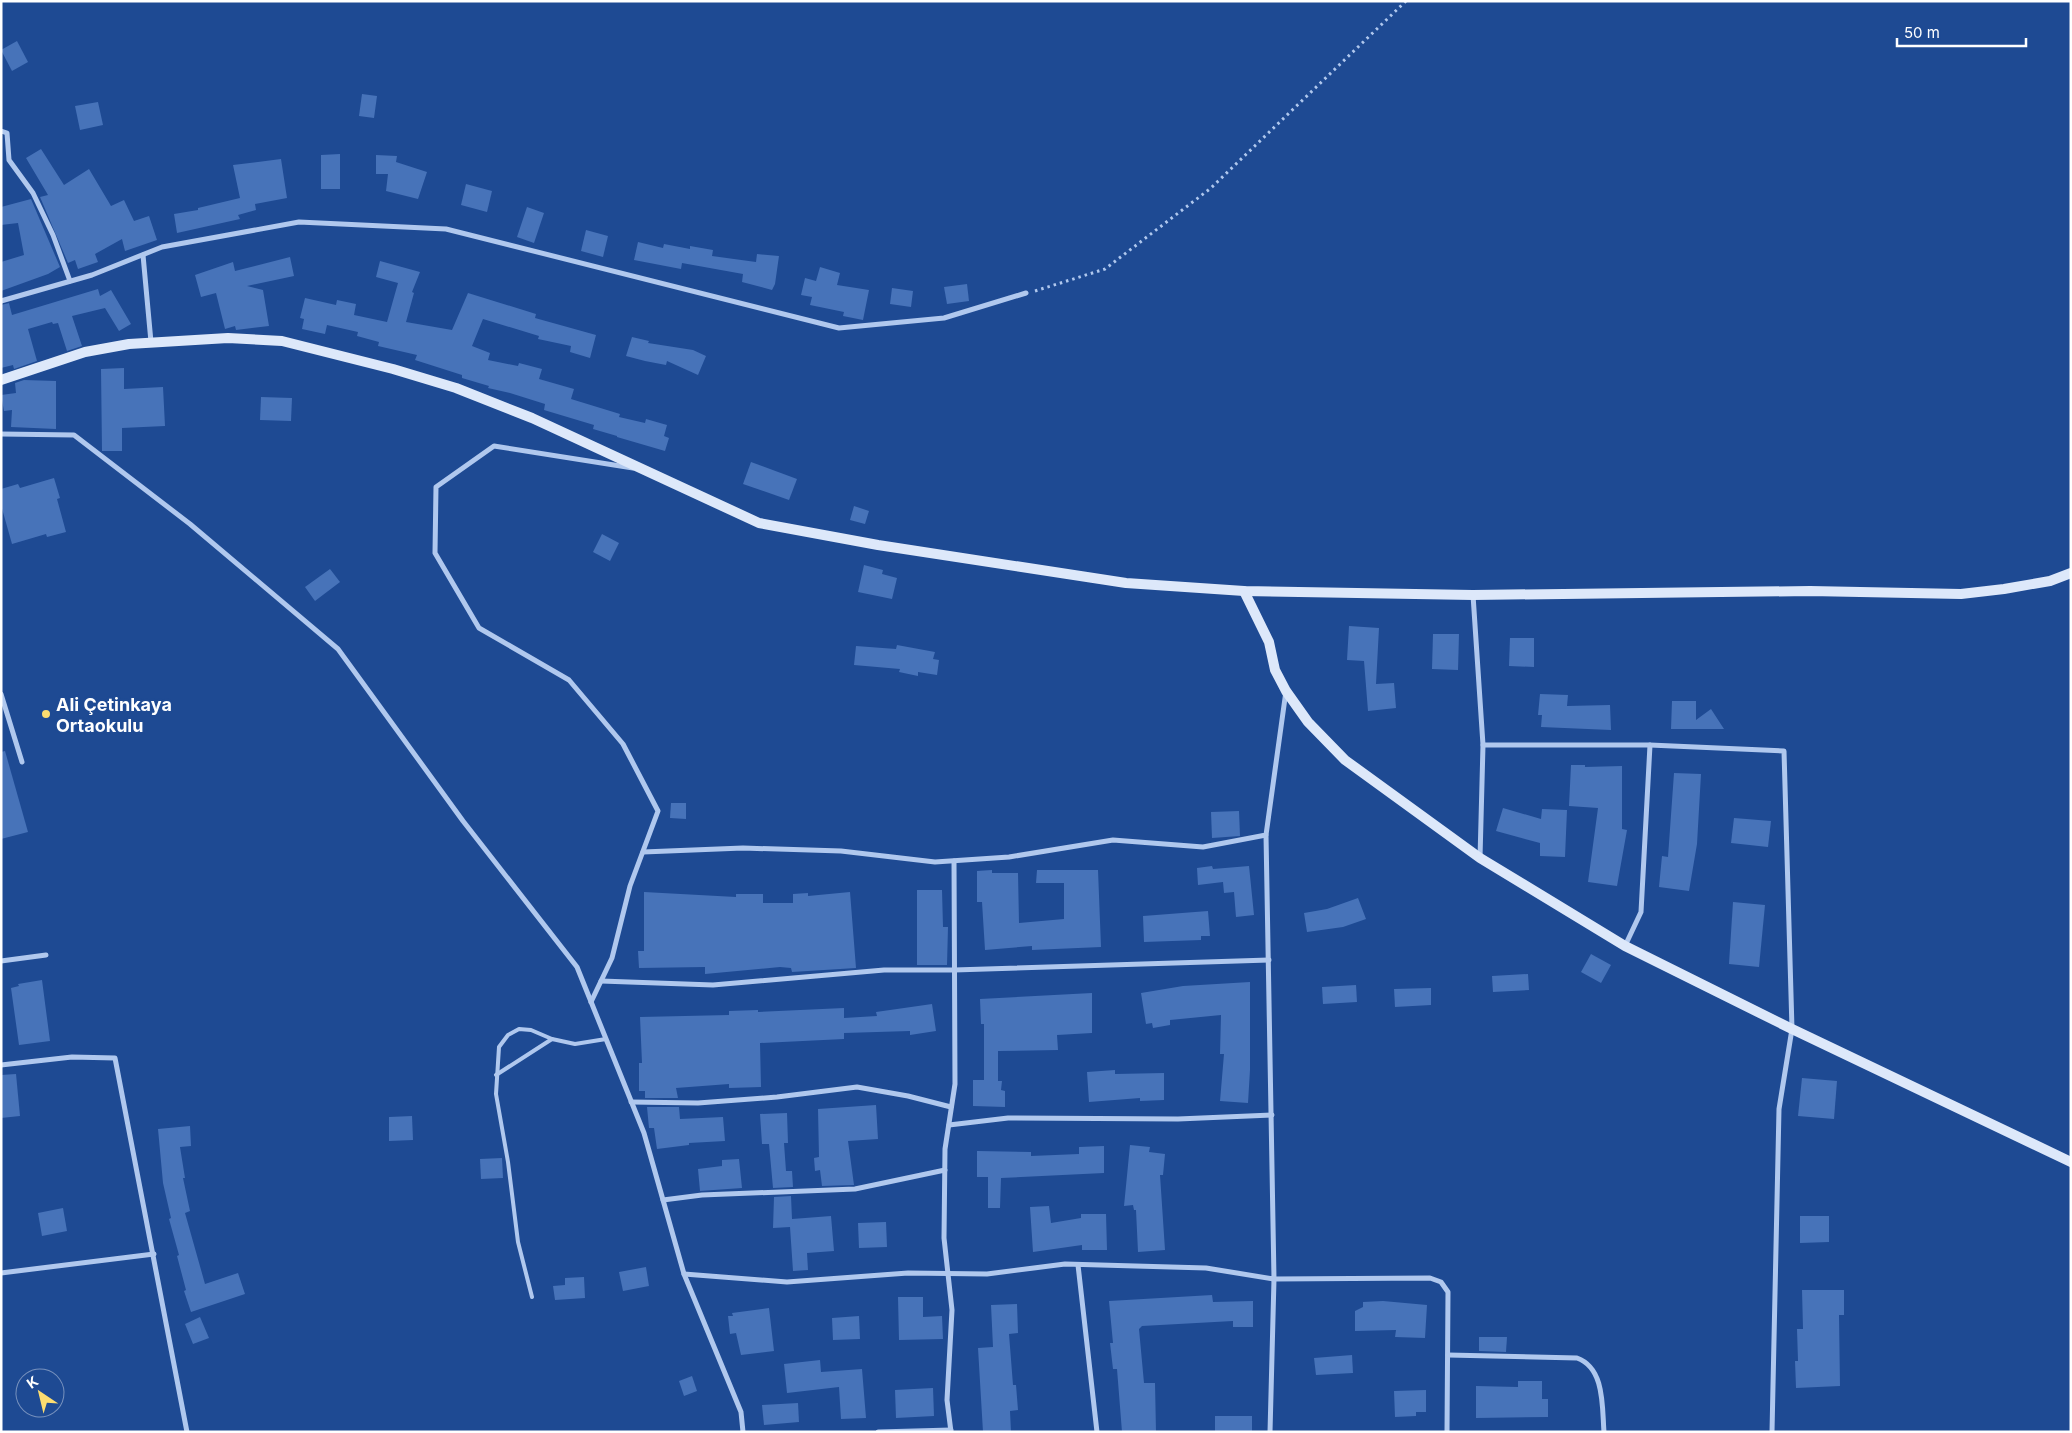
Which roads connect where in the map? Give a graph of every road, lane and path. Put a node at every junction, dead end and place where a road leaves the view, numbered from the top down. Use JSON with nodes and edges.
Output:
{"nodes":[{"id":1,"x":1406,"y":1,"type":"edge"},
{"id":2,"x":1,"y":131,"type":"edge"},
{"id":3,"x":143,"y":255,"type":"junction"},
{"id":4,"x":70,"y":281,"type":"junction"},
{"id":5,"x":1026,"y":293,"type":"joint"},
{"id":6,"x":1,"y":301,"type":"edge"},
{"id":7,"x":151,"y":342,"type":"junction"},
{"id":8,"x":1,"y":380,"type":"edge"},
{"id":9,"x":1,"y":434,"type":"edge"},
{"id":10,"x":644,"y":470,"type":"junction"},
{"id":11,"x":2071,"y":573,"type":"edge"},
{"id":12,"x":1244,"y":591,"type":"junction"},
{"id":13,"x":1473,"y":595,"type":"junction"},
{"id":14,"x":1286,"y":691,"type":"junction"},
{"id":15,"x":1,"y":694,"type":"edge"},
{"id":16,"x":1483,"y":745,"type":"junction"},
{"id":17,"x":1650,"y":745,"type":"junction"},
{"id":18,"x":22,"y":762,"type":"dead end"},
{"id":19,"x":1266,"y":835,"type":"junction"},
{"id":20,"x":643,"y":852,"type":"junction"},
{"id":21,"x":1480,"y":858,"type":"junction"},
{"id":22,"x":954,"y":861,"type":"junction"},
{"id":23,"x":1625,"y":946,"type":"junction"},
{"id":24,"x":46,"y":955,"type":"dead end"},
{"id":25,"x":1269,"y":960,"type":"junction"},
{"id":26,"x":1,"y":961,"type":"edge"},
{"id":27,"x":954,"y":970,"type":"junction"},
{"id":28,"x":601,"y":981,"type":"junction"},
{"id":29,"x":591,"y":1002,"type":"junction"},
{"id":30,"x":1792,"y":1029,"type":"junction"},
{"id":31,"x":552,"y":1039,"type":"junction"},
{"id":32,"x":606,"y":1039,"type":"junction"},
{"id":33,"x":1,"y":1065,"type":"edge"},
{"id":34,"x":496,"y":1075,"type":"junction"},
{"id":35,"x":631,"y":1102,"type":"junction"},
{"id":36,"x":951,"y":1107,"type":"junction"},
{"id":37,"x":1272,"y":1115,"type":"junction"},
{"id":38,"x":949,"y":1125,"type":"junction"},
{"id":39,"x":2071,"y":1162,"type":"edge"},
{"id":40,"x":945,"y":1170,"type":"junction"},
{"id":41,"x":663,"y":1200,"type":"junction"},
{"id":42,"x":154,"y":1254,"type":"junction"},
{"id":43,"x":1078,"y":1265,"type":"junction"},
{"id":44,"x":948,"y":1272,"type":"junction"},
{"id":45,"x":1,"y":1273,"type":"edge"},
{"id":46,"x":684,"y":1274,"type":"junction"},
{"id":47,"x":1274,"y":1279,"type":"junction"},
{"id":48,"x":532,"y":1297,"type":"dead end"},
{"id":49,"x":1448,"y":1356,"type":"junction"},
{"id":50,"x":951,"y":1431,"type":"edge"},
{"id":51,"x":187,"y":1432,"type":"edge"},
{"id":52,"x":743,"y":1432,"type":"edge"},
{"id":53,"x":878,"y":1432,"type":"edge"},
{"id":54,"x":1097,"y":1432,"type":"edge"},
{"id":55,"x":1270,"y":1432,"type":"edge"},
{"id":56,"x":1447,"y":1432,"type":"edge"},
{"id":57,"x":1604,"y":1432,"type":"edge"},
{"id":58,"x":1772,"y":1432,"type":"edge"}],
"edges":[{"from":1,"to":5,"type":"path"},
{"from":2,"to":4,"type":"street"},
{"from":3,"to":4,"type":"street"},
{"from":3,"to":5,"type":"street"},
{"from":3,"to":7,"type":"street"},
{"from":4,"to":6,"type":"street"},
{"from":7,"to":8,"type":"main road"},
{"from":7,"to":10,"type":"main road"},
{"from":9,"to":29,"type":"street"},
{"from":10,"to":12,"type":"main road"},
{"from":10,"to":20,"type":"street"},
{"from":11,"to":13,"type":"main road"},
{"from":12,"to":13,"type":"main road"},
{"from":12,"to":14,"type":"main road"},
{"from":13,"to":16,"type":"street"},
{"from":14,"to":19,"type":"street"},
{"from":14,"to":21,"type":"main road"},
{"from":15,"to":18,"type":"street"},
{"from":16,"to":17,"type":"street"},
{"from":16,"to":21,"type":"street"},
{"from":17,"to":23,"type":"street"},
{"from":17,"to":30,"type":"street"},
{"from":19,"to":22,"type":"street"},
{"from":19,"to":25,"type":"street"},
{"from":20,"to":22,"type":"street"},
{"from":20,"to":28,"type":"street"},
{"from":21,"to":23,"type":"main road"},
{"from":22,"to":27,"type":"street"},
{"from":23,"to":30,"type":"main road"},
{"from":24,"to":26,"type":"street"},
{"from":25,"to":27,"type":"street"},
{"from":25,"to":37,"type":"street"},
{"from":27,"to":28,"type":"street"},
{"from":27,"to":36,"type":"street"},
{"from":28,"to":29,"type":"street"},
{"from":29,"to":32,"type":"street"},
{"from":30,"to":39,"type":"main road"},
{"from":30,"to":58,"type":"street"},
{"from":31,"to":32,"type":"lane"},
{"from":31,"to":34,"type":"lane"},
{"from":31,"to":34,"type":"lane"},
{"from":32,"to":35,"type":"street"},
{"from":33,"to":42,"type":"street"},
{"from":34,"to":48,"type":"lane"},
{"from":35,"to":36,"type":"street"},
{"from":35,"to":41,"type":"street"},
{"from":36,"to":38,"type":"street"},
{"from":37,"to":38,"type":"street"},
{"from":37,"to":47,"type":"street"},
{"from":38,"to":40,"type":"street"},
{"from":40,"to":41,"type":"street"},
{"from":40,"to":44,"type":"street"},
{"from":41,"to":46,"type":"street"},
{"from":42,"to":45,"type":"street"},
{"from":42,"to":51,"type":"street"},
{"from":43,"to":44,"type":"street"},
{"from":43,"to":47,"type":"street"},
{"from":43,"to":54,"type":"street"},
{"from":44,"to":46,"type":"street"},
{"from":44,"to":50,"type":"street"},
{"from":46,"to":52,"type":"street"},
{"from":47,"to":49,"type":"street"},
{"from":47,"to":55,"type":"street"},
{"from":49,"to":56,"type":"street"},
{"from":49,"to":57,"type":"street"},
{"from":50,"to":53,"type":"street"}]}
